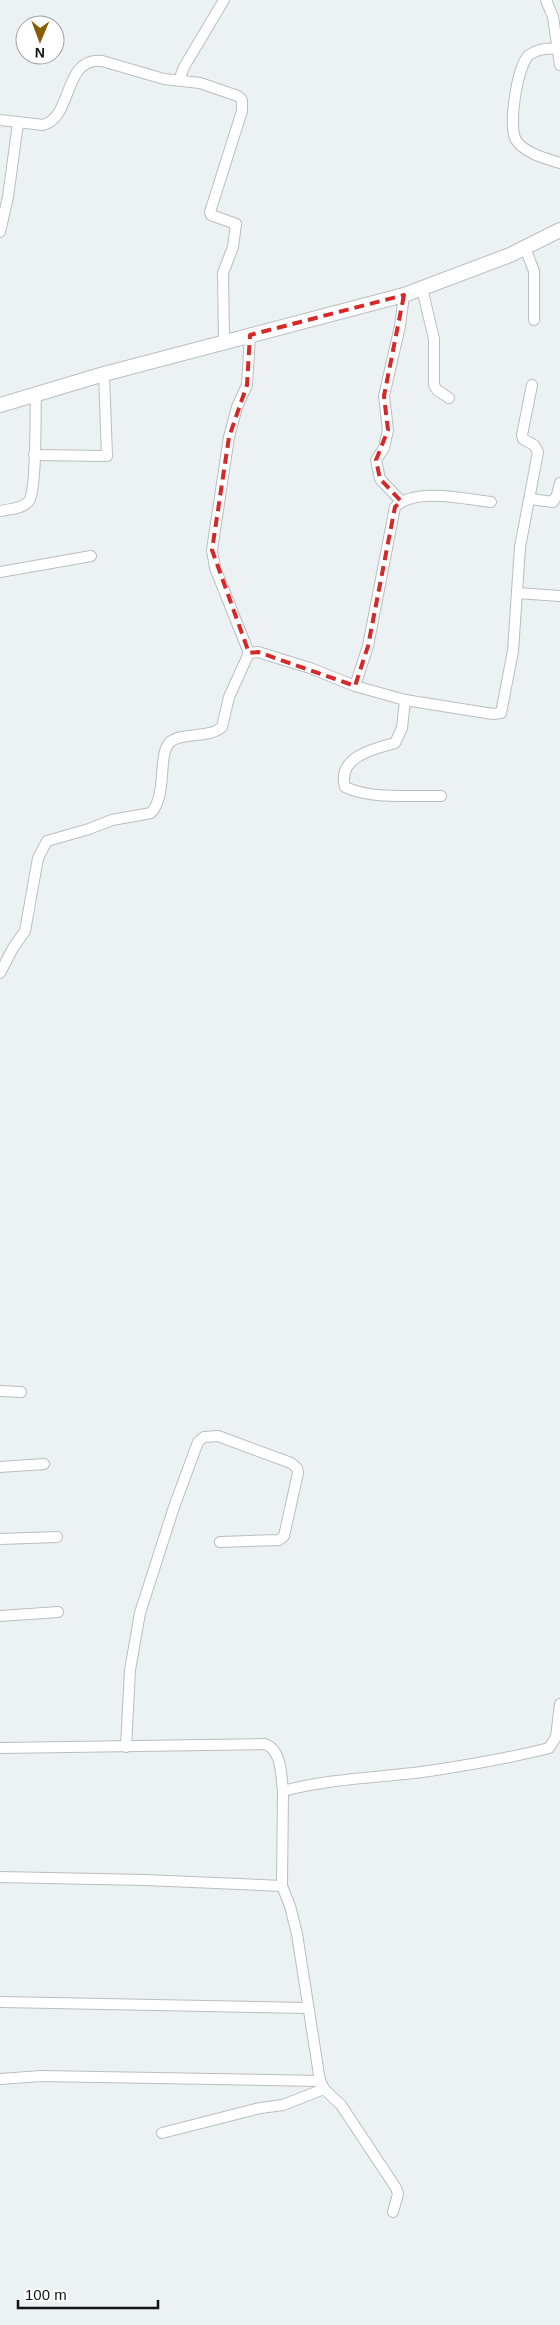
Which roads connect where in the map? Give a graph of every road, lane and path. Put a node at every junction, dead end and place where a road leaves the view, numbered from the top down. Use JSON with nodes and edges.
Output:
{"nodes":[{"id":1,"x":224,"y":0,"type":"edge"},
{"id":2,"x":546,"y":0,"type":"edge"},
{"id":3,"x":558,"y":48,"type":"junction"},
{"id":4,"x":560,"y":65,"type":"edge"},
{"id":5,"x":179,"y":80,"type":"junction"},
{"id":6,"x":0,"y":120,"type":"edge"},
{"id":7,"x":18,"y":123,"type":"junction"},
{"id":8,"x":560,"y":163,"type":"edge"},
{"id":9,"x":560,"y":230,"type":"edge"},
{"id":10,"x":0,"y":232,"type":"edge"},
{"id":11,"x":525,"y":248,"type":"junction"},
{"id":12,"x":422,"y":288,"type":"junction"},
{"id":13,"x":404,"y":295,"type":"junction"},
{"id":14,"x":534,"y":320,"type":"dead end"},
{"id":15,"x":250,"y":335,"type":"junction"},
{"id":16,"x":224,"y":342,"type":"junction"},
{"id":17,"x":104,"y":374,"type":"junction"},
{"id":18,"x":532,"y":385,"type":"dead end"},
{"id":19,"x":36,"y":395,"type":"junction"},
{"id":20,"x":449,"y":398,"type":"dead end"},
{"id":21,"x":0,"y":406,"type":"edge"},
{"id":22,"x":34,"y":455,"type":"junction"},
{"id":23,"x":560,"y":482,"type":"edge"},
{"id":24,"x":531,"y":500,"type":"junction"},
{"id":25,"x":401,"y":501,"type":"junction"},
{"id":26,"x":490,"y":502,"type":"dead end"},
{"id":27,"x":0,"y":511,"type":"edge"},
{"id":28,"x":91,"y":556,"type":"dead end"},
{"id":29,"x":0,"y":572,"type":"edge"},
{"id":30,"x":516,"y":593,"type":"junction"},
{"id":31,"x":560,"y":596,"type":"edge"},
{"id":32,"x":248,"y":653,"type":"junction"},
{"id":33,"x":355,"y":686,"type":"junction"},
{"id":34,"x":405,"y":700,"type":"junction"},
{"id":35,"x":441,"y":796,"type":"dead end"},
{"id":36,"x":0,"y":973,"type":"edge"},
{"id":37,"x":0,"y":1391,"type":"edge"},
{"id":38,"x":20,"y":1392,"type":"dead end"},
{"id":39,"x":44,"y":1464,"type":"dead end"},
{"id":40,"x":0,"y":1467,"type":"edge"},
{"id":41,"x":57,"y":1537,"type":"dead end"},
{"id":42,"x":0,"y":1540,"type":"edge"},
{"id":43,"x":220,"y":1542,"type":"dead end"},
{"id":44,"x":58,"y":1612,"type":"dead end"},
{"id":45,"x":0,"y":1616,"type":"edge"},
{"id":46,"x":560,"y":1704,"type":"edge"},
{"id":47,"x":0,"y":1748,"type":"edge"},
{"id":48,"x":126,"y":1748,"type":"junction"},
{"id":49,"x":283,"y":1791,"type":"junction"},
{"id":50,"x":0,"y":1877,"type":"edge"},
{"id":51,"x":282,"y":1886,"type":"junction"},
{"id":52,"x":2,"y":2002,"type":"dead end"},
{"id":53,"x":308,"y":2008,"type":"junction"},
{"id":54,"x":0,"y":2079,"type":"edge"},
{"id":55,"x":322,"y":2085,"type":"junction"},
{"id":56,"x":162,"y":2133,"type":"dead end"},
{"id":57,"x":393,"y":2212,"type":"dead end"}],
"edges":[{"from":1,"to":5,"type":"street"},
{"from":2,"to":3,"type":"street"},
{"from":3,"to":4,"type":"street"},
{"from":3,"to":8,"type":"street"},
{"from":5,"to":7,"type":"street"},
{"from":5,"to":16,"type":"street"},
{"from":6,"to":7,"type":"street"},
{"from":7,"to":10,"type":"street"},
{"from":9,"to":11,"type":"main road"},
{"from":11,"to":12,"type":"main road"},
{"from":11,"to":14,"type":"street"},
{"from":12,"to":13,"type":"main road"},
{"from":12,"to":20,"type":"street"},
{"from":13,"to":15,"type":"main road"},
{"from":13,"to":25,"type":"street"},
{"from":15,"to":16,"type":"main road"},
{"from":15,"to":32,"type":"street"},
{"from":16,"to":17,"type":"main road"},
{"from":17,"to":19,"type":"main road"},
{"from":17,"to":22,"type":"street"},
{"from":18,"to":24,"type":"street"},
{"from":19,"to":21,"type":"main road"},
{"from":19,"to":22,"type":"street"},
{"from":22,"to":27,"type":"street"},
{"from":23,"to":24,"type":"street"},
{"from":24,"to":30,"type":"street"},
{"from":25,"to":26,"type":"street"},
{"from":25,"to":33,"type":"street"},
{"from":28,"to":29,"type":"street"},
{"from":30,"to":31,"type":"street"},
{"from":30,"to":34,"type":"street"},
{"from":32,"to":33,"type":"street"},
{"from":32,"to":36,"type":"street"},
{"from":33,"to":34,"type":"street"},
{"from":34,"to":35,"type":"street"},
{"from":37,"to":38,"type":"street"},
{"from":39,"to":40,"type":"street"},
{"from":41,"to":42,"type":"street"},
{"from":43,"to":48,"type":"street"},
{"from":44,"to":45,"type":"street"},
{"from":46,"to":49,"type":"street"},
{"from":47,"to":48,"type":"street"},
{"from":48,"to":49,"type":"street"},
{"from":49,"to":51,"type":"street"},
{"from":50,"to":51,"type":"street"},
{"from":51,"to":53,"type":"street"},
{"from":52,"to":53,"type":"street"},
{"from":53,"to":55,"type":"street"},
{"from":54,"to":55,"type":"street"},
{"from":55,"to":56,"type":"street"},
{"from":55,"to":57,"type":"street"}]}
